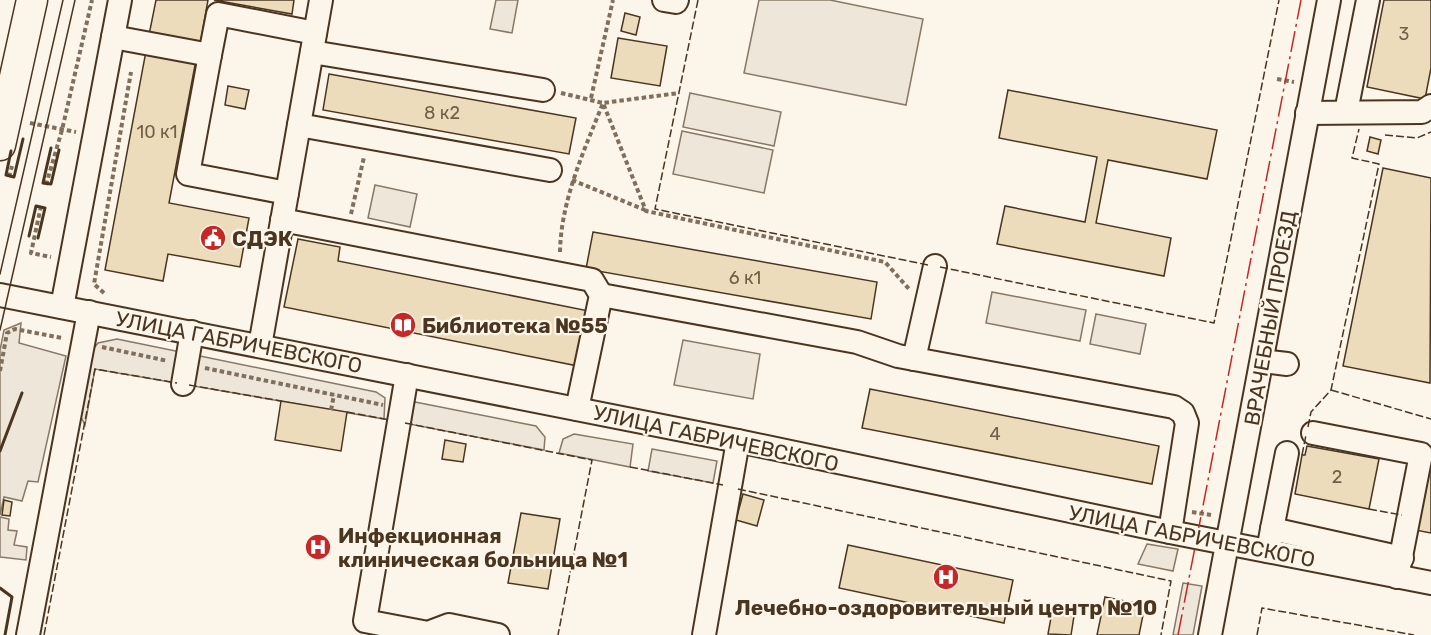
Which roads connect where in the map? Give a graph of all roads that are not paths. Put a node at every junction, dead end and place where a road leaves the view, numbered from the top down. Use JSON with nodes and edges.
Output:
{"nodes":[{"id":1,"x":32,"y":0,"type":"edge"},
{"id":2,"x":120,"y":0,"type":"edge"},
{"id":3,"x":321,"y":0,"type":"edge"},
{"id":4,"x":664,"y":0,"type":"edge"},
{"id":5,"x":677,"y":0,"type":"edge"},
{"id":6,"x":1329,"y":0,"type":"edge"},
{"id":7,"x":1368,"y":0,"type":"edge"},
{"id":8,"x":113,"y":37,"type":"junction"},
{"id":9,"x":313,"y":42,"type":"junction"},
{"id":10,"x":210,"y":55,"type":"junction"},
{"id":11,"x":543,"y":90,"type":"road end"},
{"id":12,"x":1431,"y":106,"type":"edge"},
{"id":13,"x":1346,"y":112,"type":"junction"},
{"id":14,"x":1307,"y":113,"type":"junction"},
{"id":15,"x":299,"y":125,"type":"junction"},
{"id":16,"x":0,"y":145,"type":"edge"},
{"id":17,"x":550,"y":170,"type":"road end"},
{"id":18,"x":287,"y":193,"type":"junction"},
{"id":19,"x":282,"y":220,"type":"junction"},
{"id":20,"x":935,"y":266,"type":"dead end"},
{"id":21,"x":0,"y":295,"type":"edge"},
{"id":22,"x":601,"y":295,"type":"junction"},
{"id":23,"x":62,"y":306,"type":"junction"},
{"id":24,"x":89,"y":312,"type":"junction"},
{"id":25,"x":192,"y":332,"type":"junction"},
{"id":26,"x":260,"y":346,"type":"junction"},
{"id":27,"x":915,"y":359,"type":"junction"},
{"id":28,"x":1262,"y":360,"type":"junction"},
{"id":29,"x":1287,"y":364,"type":"dead end"},
{"id":30,"x":407,"y":375,"type":"junction"},
{"id":31,"x":183,"y":384,"type":"dead end"},
{"id":32,"x":577,"y":409,"type":"junction"},
{"id":33,"x":1313,"y":433,"type":"dead end"},
{"id":34,"x":738,"y":441,"type":"junction"},
{"id":35,"x":1287,"y":453,"type":"dead end"},
{"id":36,"x":1272,"y":529,"type":"junction"},
{"id":37,"x":1170,"y":532,"type":"junction"},
{"id":38,"x":1228,"y":544,"type":"junction"},
{"id":39,"x":1268,"y":551,"type":"junction"},
{"id":40,"x":1400,"y":567,"type":"junction"},
{"id":41,"x":1431,"y":583,"type":"edge"},
{"id":42,"x":28,"y":635,"type":"edge"},
{"id":43,"x":498,"y":635,"type":"edge"},
{"id":44,"x":704,"y":635,"type":"edge"},
{"id":45,"x":1209,"y":635,"type":"edge"}],
"edges":[{"from":1,"to":16,"type":"main road"},
{"from":2,"to":8,"type":"street"},
{"from":3,"to":9,"type":"street"},
{"from":4,"to":5,"type":"street"},
{"from":6,"to":14,"type":"street","name":"ВРАЧЕБНЫЙ ПРОЕЗД"},
{"from":7,"to":13,"type":"street"},
{"from":8,"to":10,"type":"street"},
{"from":8,"to":23,"type":"street"},
{"from":9,"to":10,"type":"street"},
{"from":9,"to":11,"type":"street"},
{"from":9,"to":15,"type":"street"},
{"from":10,"to":18,"type":"street"},
{"from":12,"to":13,"type":"street"},
{"from":13,"to":14,"type":"street"},
{"from":14,"to":28,"type":"street","name":"ВРАЧЕБНЫЙ ПРОЕЗД"},
{"from":15,"to":17,"type":"street"},
{"from":15,"to":18,"type":"street"},
{"from":18,"to":19,"type":"street"},
{"from":19,"to":22,"type":"street"},
{"from":19,"to":26,"type":"street"},
{"from":20,"to":27,"type":"street"},
{"from":21,"to":23,"type":"street","name":"УЛИЦА ГАБРИЧЕВСКОГО"},
{"from":22,"to":27,"type":"street"},
{"from":22,"to":32,"type":"street"},
{"from":23,"to":24,"type":"street","name":"УЛИЦА ГАБРИЧЕВСКОГО"},
{"from":24,"to":25,"type":"street","name":"УЛИЦА ГАБРИЧЕВСКОГО"},
{"from":24,"to":42,"type":"street"},
{"from":25,"to":26,"type":"street","name":"УЛИЦА ГАБРИЧЕВСКОГО"},
{"from":25,"to":31,"type":"street"},
{"from":26,"to":30,"type":"street","name":"УЛИЦА ГАБРИЧЕВСКОГО"},
{"from":27,"to":37,"type":"street"},
{"from":28,"to":29,"type":"street"},
{"from":28,"to":38,"type":"street","name":"ВРАЧЕБНЫЙ ПРОЕЗД"},
{"from":30,"to":32,"type":"street","name":"УЛИЦА ГАБРИЧЕВСКОГО"},
{"from":30,"to":43,"type":"street"},
{"from":32,"to":34,"type":"street","name":"УЛИЦА ГАБРИЧЕВСКОГО"},
{"from":33,"to":40,"type":"street"},
{"from":34,"to":37,"type":"street","name":"УЛИЦА ГАБРИЧЕВСКОГО"},
{"from":34,"to":44,"type":"street"},
{"from":35,"to":36,"type":"street"},
{"from":36,"to":39,"type":"street"},
{"from":36,"to":40,"type":"street"},
{"from":37,"to":38,"type":"street","name":"УЛИЦА ГАБРИЧЕВСКОГО"},
{"from":38,"to":39,"type":"street","name":"УЛИЦА ГАБРИЧЕВСКОГО"},
{"from":38,"to":45,"type":"street","name":"ВРАЧЕБНЫЙ ПРОЕЗД"},
{"from":39,"to":40,"type":"street","name":"УЛИЦА ГАБРИЧЕВСКОГО"},
{"from":40,"to":41,"type":"street","name":"УЛИЦА ГАБРИЧЕВСКОГО"}]}
